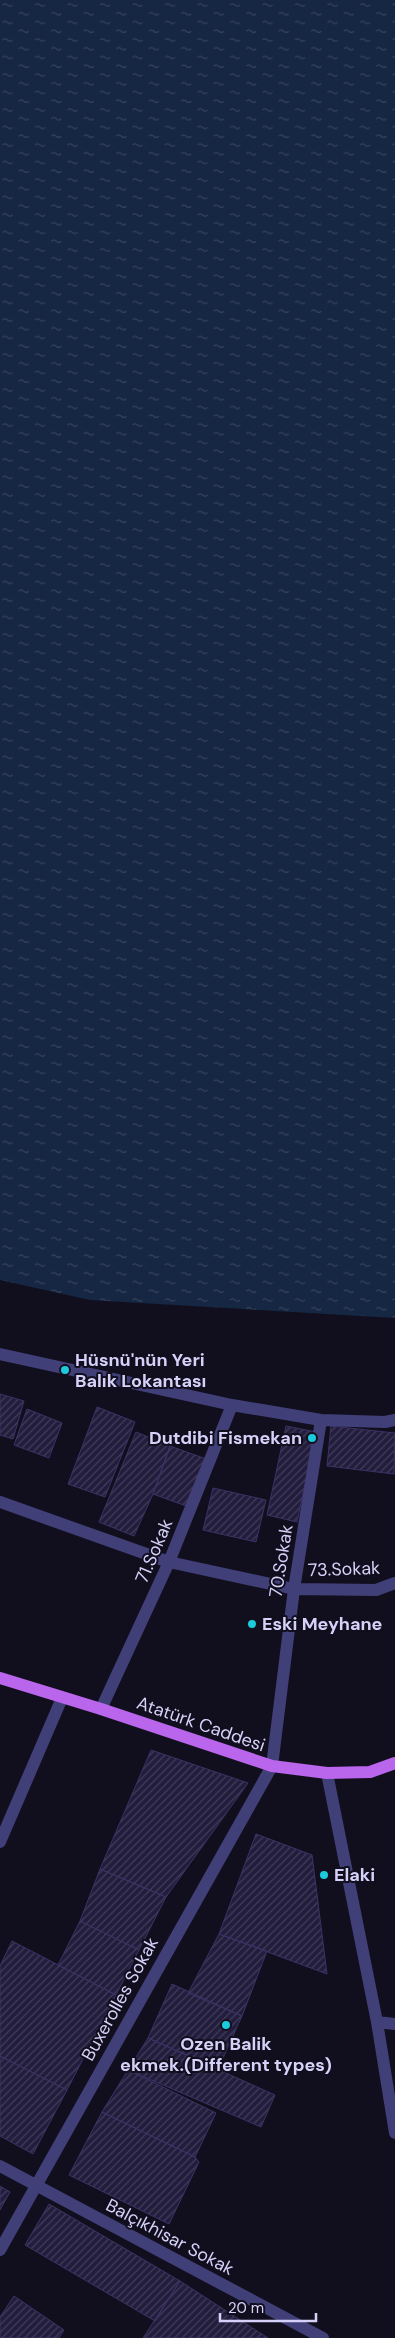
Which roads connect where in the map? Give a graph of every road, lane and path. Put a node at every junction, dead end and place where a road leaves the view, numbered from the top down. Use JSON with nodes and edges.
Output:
{"nodes":[{"id":1,"x":0,"y":1354,"type":"edge"},
{"id":2,"x":232,"y":1405,"type":"junction"},
{"id":3,"x":321,"y":1420,"type":"junction"},
{"id":4,"x":395,"y":1420,"type":"edge"},
{"id":5,"x":0,"y":1502,"type":"edge"},
{"id":6,"x":170,"y":1562,"type":"junction"},
{"id":7,"x":395,"y":1583,"type":"edge"},
{"id":8,"x":294,"y":1589,"type":"junction"},
{"id":9,"x":0,"y":1678,"type":"edge"},
{"id":10,"x":62,"y":1698,"type":"junction"},
{"id":11,"x":101,"y":1709,"type":"junction"},
{"id":12,"x":395,"y":1763,"type":"edge"},
{"id":13,"x":272,"y":1766,"type":"junction"},
{"id":14,"x":328,"y":1772,"type":"junction"},
{"id":15,"x":0,"y":1842,"type":"edge"},
{"id":16,"x":377,"y":2022,"type":"junction"},
{"id":17,"x":395,"y":2024,"type":"edge"},
{"id":18,"x":395,"y":2133,"type":"edge"},
{"id":19,"x":0,"y":2166,"type":"edge"},
{"id":20,"x":35,"y":2185,"type":"junction"},
{"id":21,"x":0,"y":2250,"type":"edge"},
{"id":22,"x":323,"y":2338,"type":"edge"}],
"edges":[{"from":1,"to":2,"type":"street"},
{"from":2,"to":3,"type":"street"},
{"from":2,"to":6,"type":"street","name":"71.Sokak"},
{"from":3,"to":4,"type":"street"},
{"from":3,"to":8,"type":"street","name":"70.Sokak"},
{"from":5,"to":6,"type":"street","name":"73.Sokak"},
{"from":6,"to":8,"type":"street","name":"73.Sokak"},
{"from":6,"to":11,"type":"street","name":"71.Sokak"},
{"from":7,"to":8,"type":"street","name":"73.Sokak"},
{"from":8,"to":13,"type":"street","name":"70.Sokak"},
{"from":9,"to":10,"type":"main road","name":"Atatürk Caddesi"},
{"from":10,"to":11,"type":"main road","name":"Atatürk Caddesi"},
{"from":10,"to":15,"type":"street"},
{"from":11,"to":13,"type":"main road","name":"Atatürk Caddesi"},
{"from":12,"to":14,"type":"main road","name":"Atatürk Caddesi"},
{"from":13,"to":14,"type":"main road","name":"Atatürk Caddesi"},
{"from":13,"to":20,"type":"street","name":"Buxerolles Sokak"},
{"from":14,"to":16,"type":"street"},
{"from":16,"to":17,"type":"street"},
{"from":16,"to":18,"type":"street"},
{"from":19,"to":20,"type":"street","name":"Balçıkhisar Sokak"},
{"from":20,"to":21,"type":"street","name":"Buxerolles Sokak"},
{"from":20,"to":22,"type":"street","name":"Balçıkhisar Sokak"}]}
